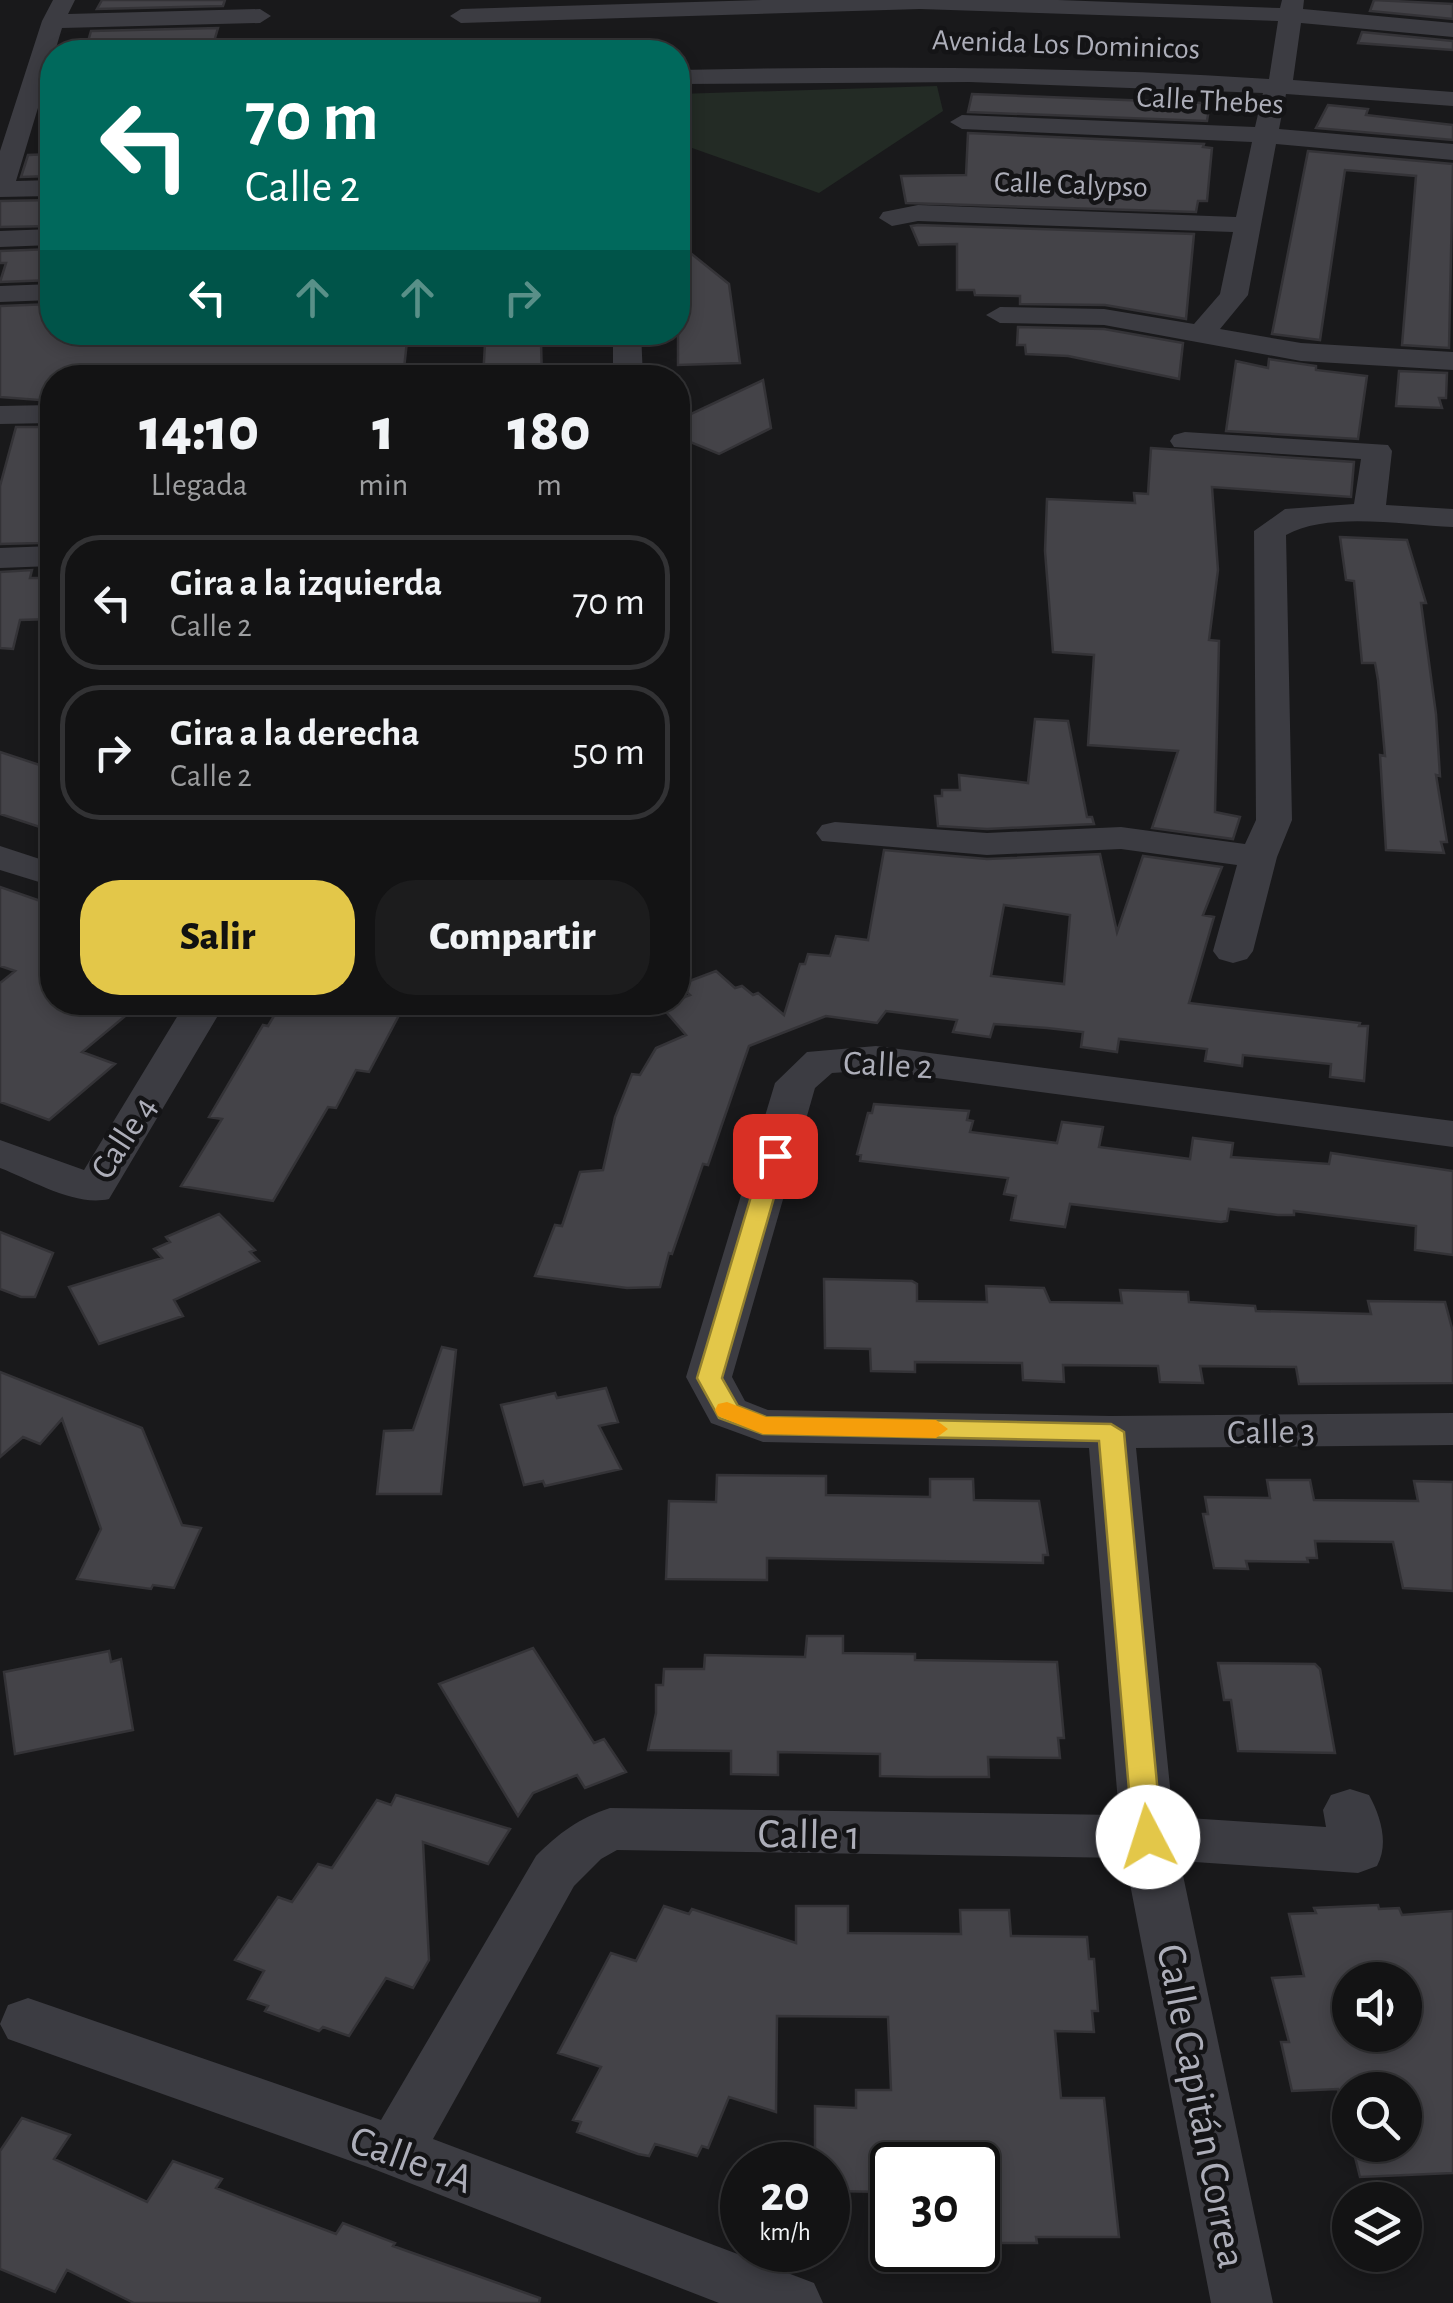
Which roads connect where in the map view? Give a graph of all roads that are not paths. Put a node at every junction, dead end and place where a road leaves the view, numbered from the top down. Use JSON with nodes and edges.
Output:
{"nodes":[{"id":1,"x":920,"y":1,"type":"edge"},
{"id":2,"x":1292,"y":7,"type":"edge"},
{"id":3,"x":59,"y":10,"type":"edge"},
{"id":4,"x":260,"y":16,"type":"dead end"},
{"id":5,"x":463,"y":17,"type":"edge"},
{"id":6,"x":1453,"y":30,"type":"edge"},
{"id":7,"x":53,"y":40,"type":"edge"},
{"id":8,"x":690,"y":77,"type":"edge"},
{"id":9,"x":1280,"y":84,"type":"junction"},
{"id":10,"x":40,"y":94,"type":"edge"},
{"id":11,"x":0,"y":95,"type":"edge"},
{"id":12,"x":40,"y":96,"type":"edge"},
{"id":13,"x":1453,"y":99,"type":"edge"},
{"id":14,"x":962,"y":122,"type":"dead end"},
{"id":15,"x":1267,"y":135,"type":"junction"},
{"id":16,"x":1453,"y":152,"type":"edge"},
{"id":17,"x":40,"y":188,"type":"edge"},
{"id":18,"x":0,"y":189,"type":"edge"},
{"id":19,"x":892,"y":218,"type":"dead end"},
{"id":20,"x":1249,"y":225,"type":"junction"},
{"id":21,"x":40,"y":237,"type":"edge"},
{"id":22,"x":0,"y":239,"type":"edge"},
{"id":23,"x":40,"y":292,"type":"edge"},
{"id":24,"x":0,"y":294,"type":"edge"},
{"id":25,"x":1000,"y":315,"type":"dead end"},
{"id":26,"x":1202,"y":333,"type":"junction"},
{"id":27,"x":1453,"y":361,"type":"edge"},
{"id":28,"x":40,"y":414,"type":"edge"},
{"id":29,"x":0,"y":415,"type":"edge"},
{"id":30,"x":1185,"y":441,"type":"dead end"},
{"id":31,"x":1369,"y":513,"type":"junction"},
{"id":32,"x":1453,"y":518,"type":"edge"},
{"id":33,"x":40,"y":556,"type":"edge"},
{"id":34,"x":0,"y":558,"type":"edge"},
{"id":35,"x":835,"y":833,"type":"dead end"},
{"id":36,"x":0,"y":856,"type":"edge"},
{"id":37,"x":1258,"y":857,"type":"junction"},
{"id":38,"x":40,"y":871,"type":"edge"},
{"id":39,"x":1232,"y":951,"type":"dead end"},
{"id":40,"x":198,"y":1015,"type":"edge"},
{"id":41,"x":1453,"y":1134,"type":"edge"},
{"id":42,"x":0,"y":1153,"type":"edge"},
{"id":43,"x":1453,"y":1430,"type":"edge"},
{"id":44,"x":1100,"y":1432,"type":"junction"},
{"id":45,"x":1350,"y":1810,"type":"dead end"},
{"id":46,"x":1148,"y":1837,"type":"junction"},
{"id":47,"x":28,"y":2022,"type":"dead end"},
{"id":48,"x":395,"y":2151,"type":"junction"},
{"id":49,"x":792,"y":2303,"type":"edge"},
{"id":50,"x":1242,"y":2303,"type":"edge"}],
"edges":[{"from":1,"to":2,"type":"street"},
{"from":1,"to":5,"type":"street"},
{"from":2,"to":6,"type":"street"},
{"from":2,"to":9,"type":"street"},
{"from":3,"to":4,"type":"street"},
{"from":3,"to":7,"type":"street"},
{"from":8,"to":9,"type":"street","name":"Avenida Los Dominicos"},
{"from":9,"to":13,"type":"street","name":"Avenida Los Dominicos"},
{"from":9,"to":15,"type":"street"},
{"from":10,"to":11,"type":"street"},
{"from":12,"to":18,"type":"street"},
{"from":14,"to":15,"type":"street","name":"Calle Thebes"},
{"from":15,"to":16,"type":"street","name":"Calle Thebes"},
{"from":15,"to":20,"type":"street"},
{"from":17,"to":18,"type":"street"},
{"from":19,"to":20,"type":"street","name":"Calle Calypso"},
{"from":20,"to":26,"type":"street"},
{"from":21,"to":22,"type":"street"},
{"from":23,"to":24,"type":"street"},
{"from":25,"to":26,"type":"street"},
{"from":26,"to":27,"type":"street"},
{"from":28,"to":29,"type":"street"},
{"from":30,"to":31,"type":"street"},
{"from":31,"to":32,"type":"street"},
{"from":31,"to":37,"type":"street"},
{"from":33,"to":34,"type":"street"},
{"from":35,"to":37,"type":"street"},
{"from":36,"to":38,"type":"street"},
{"from":37,"to":39,"type":"street"},
{"from":40,"to":42,"type":"street","name":"Calle 4"},
{"from":41,"to":44,"type":"street","name":"Calle 2"},
{"from":43,"to":44,"type":"street","name":"Calle 3"},
{"from":44,"to":46,"type":"street","name":"Calle Capitán Correa"},
{"from":45,"to":46,"type":"street","name":"Calle 1"},
{"from":46,"to":48,"type":"street","name":"Calle 1"},
{"from":46,"to":50,"type":"street","name":"Calle Capitán Correa"},
{"from":47,"to":48,"type":"street","name":"Calle 1A"},
{"from":48,"to":49,"type":"street","name":"Calle 1A"}]}
